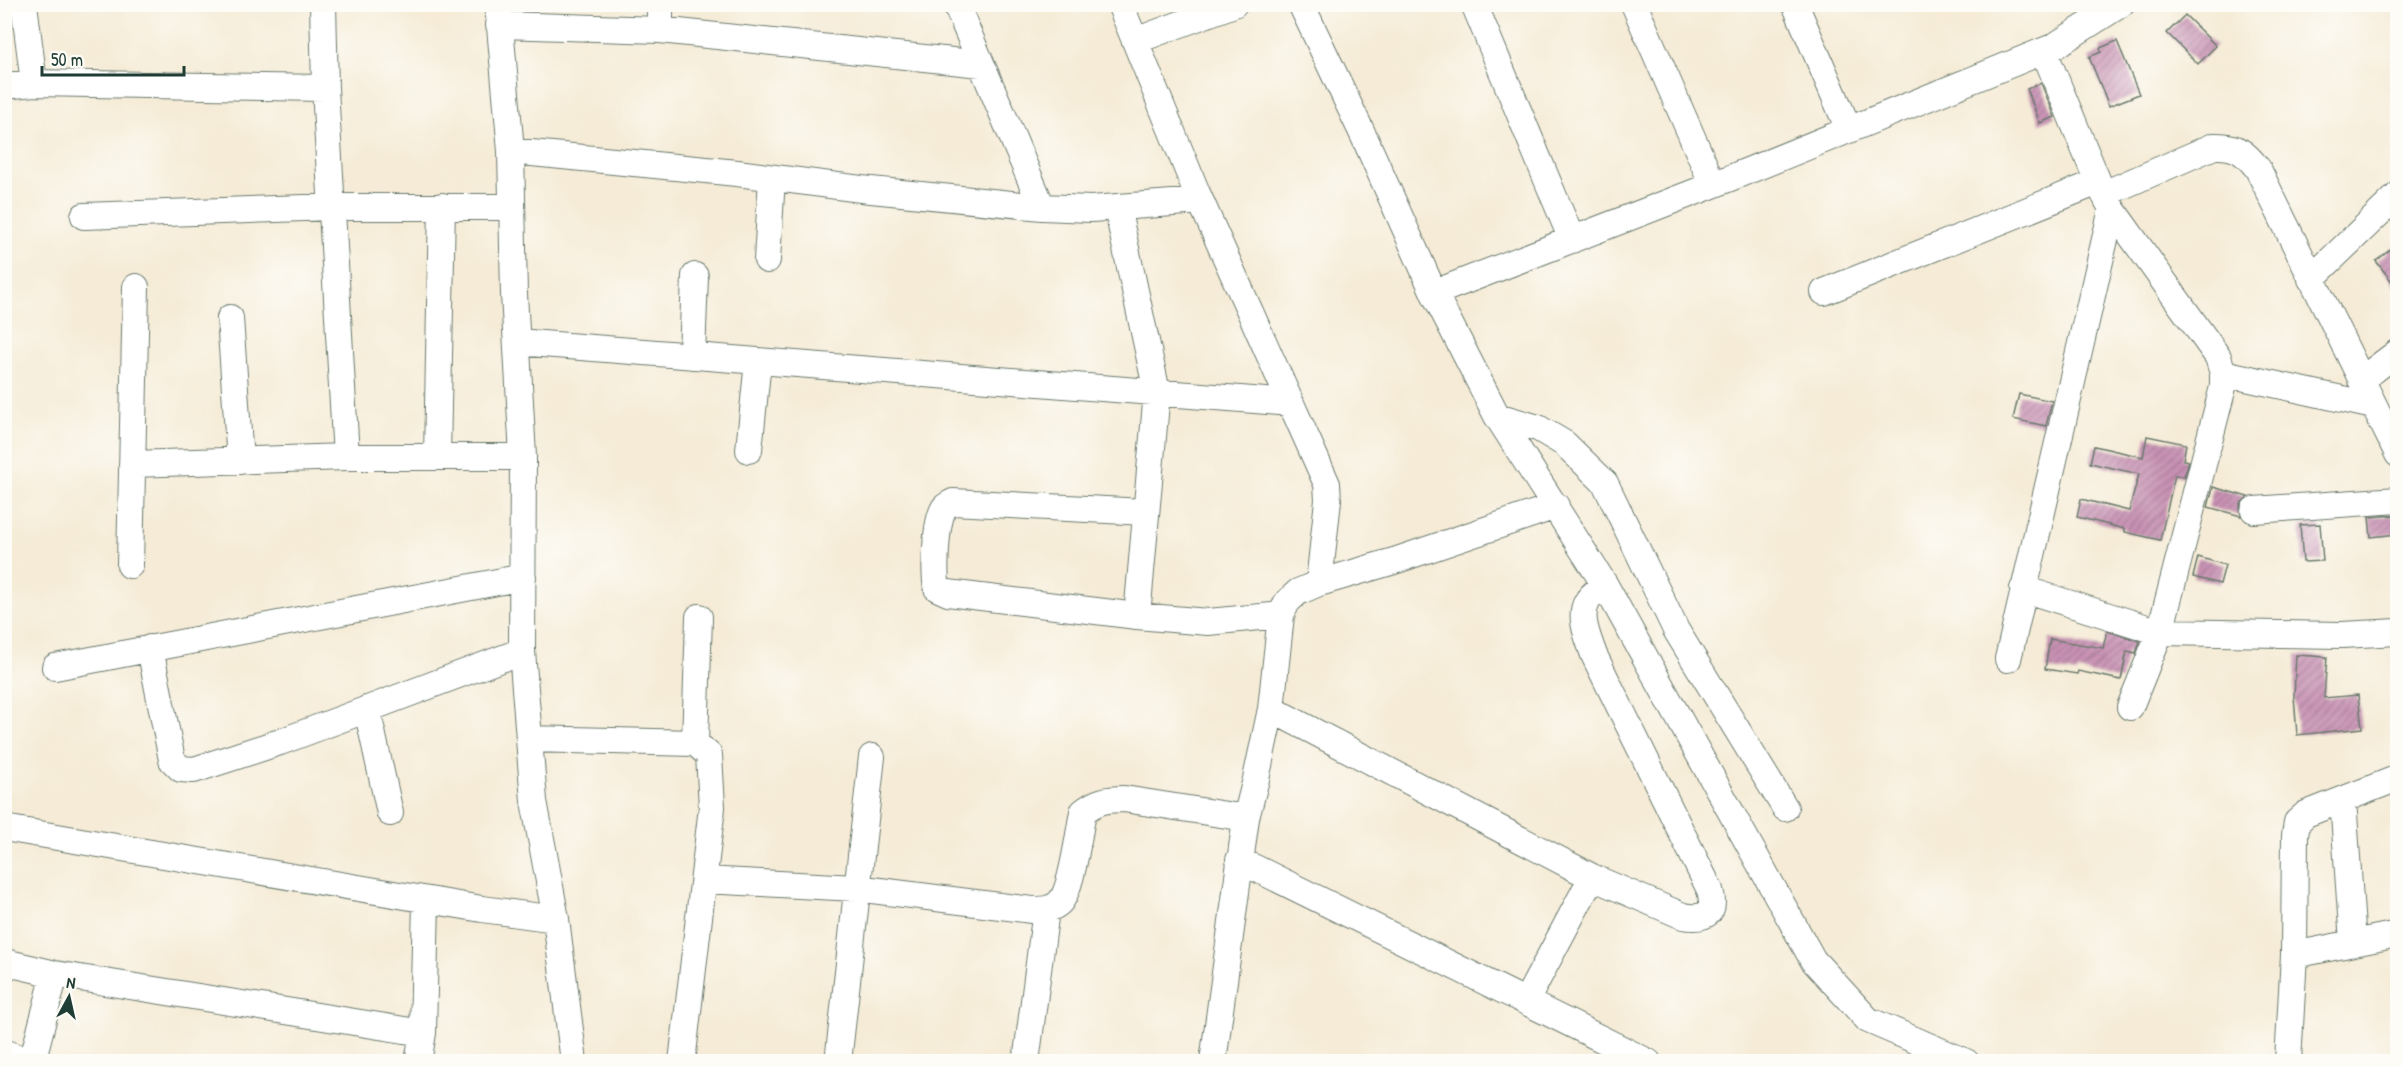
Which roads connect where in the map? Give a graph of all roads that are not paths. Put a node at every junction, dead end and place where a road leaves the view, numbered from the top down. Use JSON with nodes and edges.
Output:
{"nodes":[{"id":1,"x":24,"y":4,"type":"edge"},
{"id":2,"x":323,"y":4,"type":"edge"},
{"id":3,"x":956,"y":4,"type":"edge"},
{"id":4,"x":1120,"y":4,"type":"edge"},
{"id":5,"x":1233,"y":4,"type":"edge"},
{"id":6,"x":1301,"y":4,"type":"edge"},
{"id":7,"x":1474,"y":4,"type":"edge"},
{"id":8,"x":1634,"y":4,"type":"edge"},
{"id":9,"x":1795,"y":4,"type":"edge"},
{"id":10,"x":2121,"y":4,"type":"edge"},
{"id":11,"x":498,"y":15,"type":"edge"},
{"id":12,"x":660,"y":17,"type":"edge"},
{"id":13,"x":1135,"y":41,"type":"junction"},
{"id":14,"x":2044,"y":51,"type":"junction"},
{"id":15,"x":981,"y":64,"type":"junction"},
{"id":16,"x":34,"y":84,"type":"junction"},
{"id":17,"x":4,"y":86,"type":"edge"},
{"id":18,"x":325,"y":88,"type":"junction"},
{"id":19,"x":1850,"y":130,"type":"junction"},
{"id":20,"x":511,"y":151,"type":"junction"},
{"id":21,"x":772,"y":178,"type":"junction"},
{"id":22,"x":1713,"y":185,"type":"junction"},
{"id":23,"x":2105,"y":195,"type":"junction"},
{"id":24,"x":2397,"y":195,"type":"edge"},
{"id":25,"x":1200,"y":201,"type":"junction"},
{"id":26,"x":442,"y":206,"type":"junction"},
{"id":27,"x":333,"y":207,"type":"junction"},
{"id":28,"x":512,"y":207,"type":"junction"},
{"id":29,"x":1042,"y":207,"type":"junction"},
{"id":30,"x":1117,"y":207,"type":"junction"},
{"id":31,"x":84,"y":216,"type":"dead end"},
{"id":32,"x":1572,"y":240,"type":"junction"},
{"id":33,"x":767,"y":260,"type":"dead end"},
{"id":34,"x":695,"y":276,"type":"dead end"},
{"id":35,"x":2311,"y":279,"type":"junction"},
{"id":36,"x":136,"y":287,"type":"dead end"},
{"id":37,"x":1824,"y":292,"type":"dead end"},
{"id":38,"x":1434,"y":293,"type":"junction"},
{"id":39,"x":230,"y":318,"type":"dead end"},
{"id":40,"x":517,"y":342,"type":"junction"},
{"id":41,"x":2397,"y":352,"type":"edge"},
{"id":42,"x":692,"y":356,"type":"junction"},
{"id":43,"x":758,"y":361,"type":"junction"},
{"id":44,"x":2223,"y":373,"type":"junction"},
{"id":45,"x":2361,"y":380,"type":"junction"},
{"id":46,"x":1156,"y":392,"type":"junction"},
{"id":47,"x":1291,"y":403,"type":"junction"},
{"id":48,"x":2374,"y":406,"type":"junction"},
{"id":49,"x":1497,"y":416,"type":"junction"},
{"id":50,"x":749,"y":450,"type":"dead end"},
{"id":51,"x":2397,"y":454,"type":"edge"},
{"id":52,"x":437,"y":456,"type":"junction"},
{"id":53,"x":346,"y":457,"type":"junction"},
{"id":54,"x":523,"y":457,"type":"junction"},
{"id":55,"x":240,"y":461,"type":"junction"},
{"id":56,"x":132,"y":464,"type":"junction"},
{"id":57,"x":2397,"y":500,"type":"edge"},
{"id":58,"x":1556,"y":506,"type":"junction"},
{"id":59,"x":2254,"y":510,"type":"dead end"},
{"id":60,"x":1146,"y":512,"type":"junction"},
{"id":61,"x":130,"y":565,"type":"dead end"},
{"id":62,"x":523,"y":577,"type":"junction"},
{"id":63,"x":1319,"y":583,"type":"junction"},
{"id":64,"x":1605,"y":585,"type":"junction"},
{"id":65,"x":2023,"y":589,"type":"junction"},
{"id":66,"x":1281,"y":615,"type":"junction"},
{"id":67,"x":1137,"y":616,"type":"junction"},
{"id":68,"x":699,"y":617,"type":"dead end"},
{"id":69,"x":2160,"y":632,"type":"junction"},
{"id":70,"x":2397,"y":632,"type":"edge"},
{"id":71,"x":150,"y":648,"type":"junction"},
{"id":72,"x":522,"y":651,"type":"junction"},
{"id":73,"x":2008,"y":659,"type":"dead end"},
{"id":74,"x":55,"y":666,"type":"dead end"},
{"id":75,"x":2130,"y":707,"type":"dead end"},
{"id":76,"x":367,"y":709,"type":"junction"},
{"id":77,"x":1271,"y":709,"type":"junction"},
{"id":78,"x":529,"y":739,"type":"junction"},
{"id":79,"x":695,"y":743,"type":"junction"},
{"id":80,"x":872,"y":757,"type":"dead end"},
{"id":81,"x":2397,"y":778,"type":"edge"},
{"id":82,"x":2343,"y":800,"type":"junction"},
{"id":83,"x":1785,"y":808,"type":"dead end"},
{"id":84,"x":390,"y":813,"type":"dead end"},
{"id":85,"x":1246,"y":818,"type":"junction"},
{"id":86,"x":4,"y":828,"type":"edge"},
{"id":87,"x":1239,"y":860,"type":"junction"},
{"id":88,"x":1592,"y":878,"type":"junction"},
{"id":89,"x":704,"y":880,"type":"junction"},
{"id":90,"x":856,"y":888,"type":"junction"},
{"id":91,"x":426,"y":900,"type":"junction"},
{"id":92,"x":1046,"y":910,"type":"junction"},
{"id":93,"x":556,"y":919,"type":"junction"},
{"id":94,"x":2397,"y":934,"type":"edge"},
{"id":95,"x":2354,"y":943,"type":"junction"},
{"id":96,"x":2294,"y":955,"type":"junction"},
{"id":97,"x":4,"y":962,"type":"edge"},
{"id":98,"x":55,"y":974,"type":"junction"},
{"id":99,"x":1526,"y":1001,"type":"junction"},
{"id":100,"x":423,"y":1033,"type":"junction"},
{"id":101,"x":4,"y":1052,"type":"edge"},
{"id":102,"x":31,"y":1062,"type":"edge"},
{"id":103,"x":418,"y":1062,"type":"edge"},
{"id":104,"x":574,"y":1062,"type":"edge"},
{"id":105,"x":682,"y":1062,"type":"edge"},
{"id":106,"x":838,"y":1062,"type":"edge"},
{"id":107,"x":1026,"y":1062,"type":"edge"},
{"id":108,"x":1213,"y":1062,"type":"edge"},
{"id":109,"x":1648,"y":1062,"type":"edge"},
{"id":110,"x":1966,"y":1062,"type":"edge"},
{"id":111,"x":2288,"y":1062,"type":"edge"}],
"edges":[{"from":1,"to":16,"type":"street"},
{"from":2,"to":18,"type":"street"},
{"from":3,"to":15,"type":"street"},
{"from":4,"to":13,"type":"street"},
{"from":5,"to":13,"type":"street"},
{"from":6,"to":38,"type":"street"},
{"from":7,"to":32,"type":"street"},
{"from":8,"to":22,"type":"street"},
{"from":9,"to":19,"type":"street"},
{"from":10,"to":14,"type":"street"},
{"from":11,"to":12,"type":"street"},
{"from":11,"to":20,"type":"street"},
{"from":12,"to":15,"type":"street"},
{"from":13,"to":25,"type":"street"},
{"from":14,"to":19,"type":"street"},
{"from":14,"to":23,"type":"street"},
{"from":15,"to":29,"type":"street"},
{"from":16,"to":17,"type":"street"},
{"from":16,"to":18,"type":"street"},
{"from":18,"to":27,"type":"street"},
{"from":19,"to":22,"type":"street"},
{"from":20,"to":21,"type":"street"},
{"from":20,"to":28,"type":"street"},
{"from":21,"to":29,"type":"street"},
{"from":21,"to":33,"type":"street"},
{"from":22,"to":32,"type":"street"},
{"from":23,"to":35,"type":"street"},
{"from":23,"to":37,"type":"street"},
{"from":23,"to":44,"type":"street"},
{"from":23,"to":65,"type":"street"},
{"from":24,"to":35,"type":"street"},
{"from":25,"to":30,"type":"street"},
{"from":25,"to":47,"type":"street"},
{"from":26,"to":27,"type":"street"},
{"from":26,"to":28,"type":"street"},
{"from":26,"to":52,"type":"street"},
{"from":27,"to":31,"type":"street"},
{"from":27,"to":53,"type":"street"},
{"from":28,"to":40,"type":"street"},
{"from":29,"to":30,"type":"street"},
{"from":30,"to":46,"type":"street"},
{"from":32,"to":38,"type":"street"},
{"from":34,"to":42,"type":"street"},
{"from":35,"to":45,"type":"street"},
{"from":36,"to":56,"type":"street"},
{"from":38,"to":49,"type":"street"},
{"from":39,"to":55,"type":"street"},
{"from":40,"to":42,"type":"street"},
{"from":40,"to":54,"type":"street"},
{"from":41,"to":45,"type":"street"},
{"from":42,"to":43,"type":"street"},
{"from":43,"to":46,"type":"street"},
{"from":43,"to":50,"type":"street"},
{"from":44,"to":48,"type":"street"},
{"from":44,"to":69,"type":"street"},
{"from":45,"to":48,"type":"street"},
{"from":46,"to":47,"type":"street"},
{"from":46,"to":60,"type":"street"},
{"from":47,"to":63,"type":"street"},
{"from":48,"to":51,"type":"street"},
{"from":49,"to":58,"type":"street"},
{"from":49,"to":83,"type":"street"},
{"from":52,"to":53,"type":"street"},
{"from":52,"to":54,"type":"street"},
{"from":53,"to":55,"type":"street"},
{"from":54,"to":62,"type":"street"},
{"from":55,"to":56,"type":"street"},
{"from":56,"to":61,"type":"street"},
{"from":57,"to":59,"type":"street"},
{"from":58,"to":63,"type":"street"},
{"from":58,"to":64,"type":"street"},
{"from":60,"to":67,"type":"street"},
{"from":60,"to":67,"type":"street"},
{"from":62,"to":71,"type":"street"},
{"from":62,"to":72,"type":"street"},
{"from":63,"to":66,"type":"street"},
{"from":64,"to":88,"type":"street"},
{"from":64,"to":110,"type":"street"},
{"from":65,"to":69,"type":"street"},
{"from":65,"to":73,"type":"street"},
{"from":66,"to":67,"type":"street"},
{"from":66,"to":77,"type":"street"},
{"from":68,"to":79,"type":"street"},
{"from":69,"to":70,"type":"street"},
{"from":69,"to":75,"type":"street"},
{"from":71,"to":74,"type":"street"},
{"from":71,"to":76,"type":"street"},
{"from":72,"to":76,"type":"street"},
{"from":72,"to":78,"type":"street"},
{"from":76,"to":84,"type":"street"},
{"from":77,"to":85,"type":"street"},
{"from":77,"to":88,"type":"street"},
{"from":78,"to":79,"type":"street"},
{"from":78,"to":93,"type":"street"},
{"from":79,"to":89,"type":"street"},
{"from":80,"to":90,"type":"street"},
{"from":81,"to":82,"type":"street"},
{"from":82,"to":95,"type":"street"},
{"from":82,"to":96,"type":"street"},
{"from":85,"to":87,"type":"street"},
{"from":85,"to":92,"type":"street"},
{"from":86,"to":91,"type":"street"},
{"from":87,"to":99,"type":"street"},
{"from":87,"to":108,"type":"street"},
{"from":88,"to":99,"type":"street"},
{"from":89,"to":90,"type":"street"},
{"from":89,"to":105,"type":"street"},
{"from":90,"to":92,"type":"street"},
{"from":90,"to":106,"type":"street"},
{"from":91,"to":93,"type":"street"},
{"from":91,"to":100,"type":"street"},
{"from":92,"to":107,"type":"street"},
{"from":93,"to":104,"type":"street"},
{"from":94,"to":95,"type":"street"},
{"from":95,"to":96,"type":"street"},
{"from":96,"to":111,"type":"street"},
{"from":97,"to":98,"type":"street"},
{"from":98,"to":100,"type":"street"},
{"from":98,"to":102,"type":"street"},
{"from":99,"to":109,"type":"street"},
{"from":100,"to":103,"type":"street"},
{"from":101,"to":102,"type":"street"}]}
